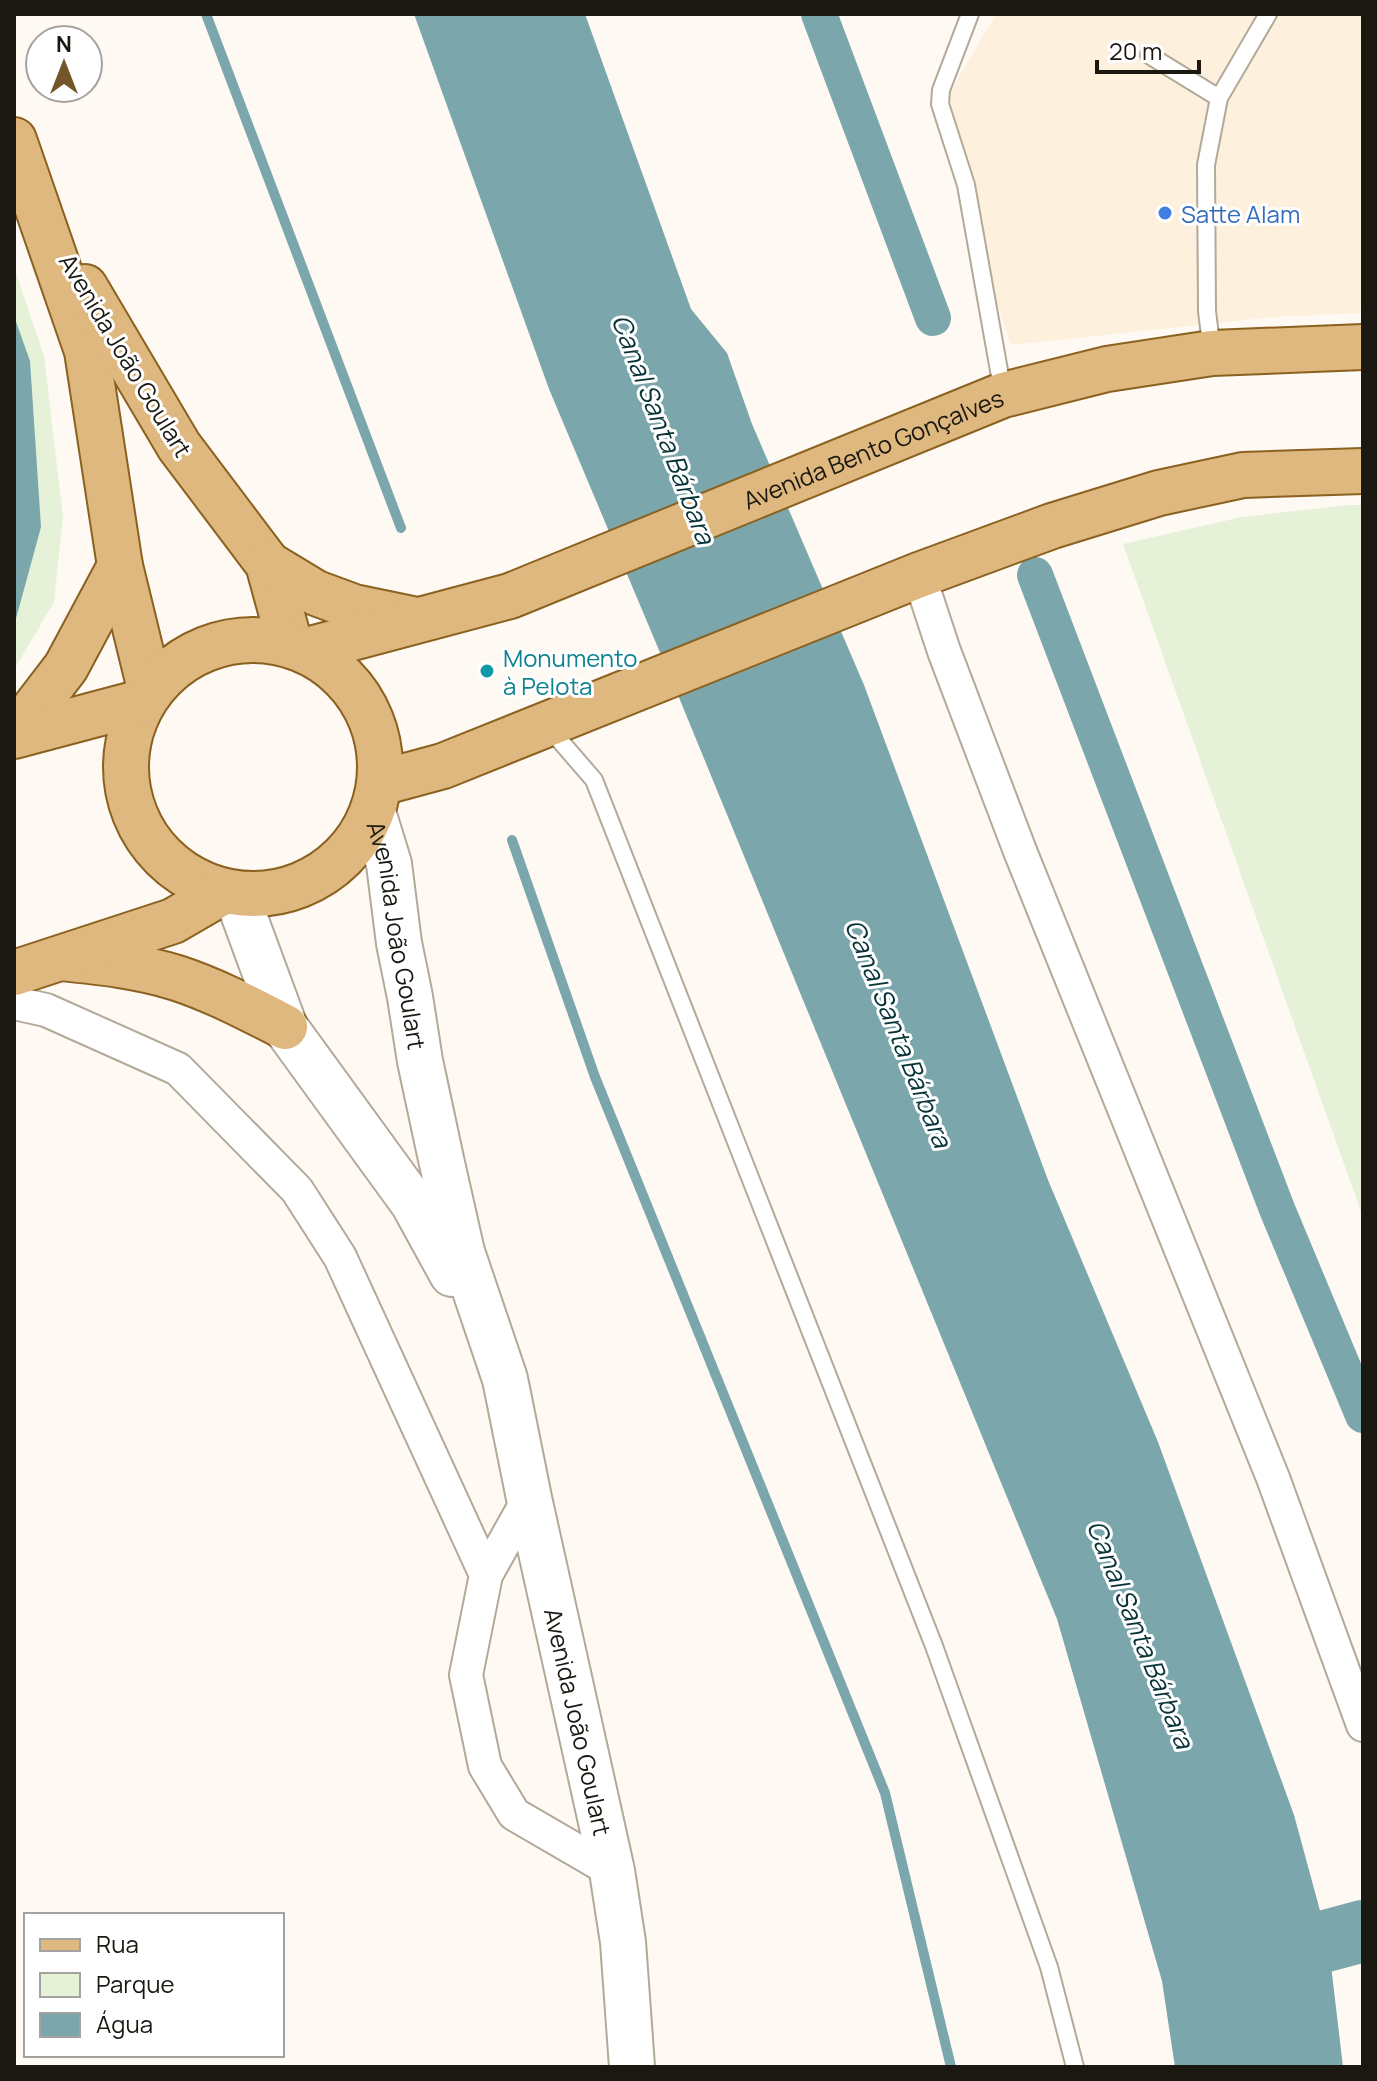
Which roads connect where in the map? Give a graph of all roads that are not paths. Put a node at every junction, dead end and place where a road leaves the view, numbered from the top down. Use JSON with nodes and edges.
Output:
{"nodes":[{"id":1,"x":970,"y":14,"type":"edge"},
{"id":2,"x":1268,"y":14,"type":"edge"},
{"id":3,"x":1149,"y":55,"type":"dead end"},
{"id":4,"x":1219,"y":98,"type":"junction"},
{"id":5,"x":14,"y":140,"type":"edge"},
{"id":6,"x":39,"y":209,"type":"junction"},
{"id":7,"x":1363,"y":347,"type":"edge"},
{"id":8,"x":1212,"y":353,"type":"junction"},
{"id":9,"x":1003,"y":395,"type":"junction"},
{"id":10,"x":1363,"y":471,"type":"edge"},
{"id":11,"x":268,"y":564,"type":"junction"},
{"id":12,"x":120,"y":566,"type":"junction"},
{"id":13,"x":901,"y":582,"type":"junction"},
{"id":14,"x":418,"y":620,"type":"junction"},
{"id":15,"x":298,"y":647,"type":"junction"},
{"id":16,"x":146,"y":695,"type":"junction"},
{"id":17,"x":557,"y":719,"type":"junction"},
{"id":18,"x":14,"y":736,"type":"edge"},
{"id":19,"x":377,"y":798,"type":"junction"},
{"id":20,"x":229,"y":893,"type":"junction"},
{"id":21,"x":61,"y":958,"type":"junction"},
{"id":22,"x":14,"y":973,"type":"edge"},
{"id":23,"x":14,"y":1003,"type":"edge"},
{"id":24,"x":285,"y":1027,"type":"junction"},
{"id":25,"x":505,"y":1379,"type":"junction"},
{"id":26,"x":529,"y":1498,"type":"junction"},
{"id":27,"x":486,"y":1575,"type":"junction"},
{"id":28,"x":1363,"y":1725,"type":"edge"},
{"id":29,"x":612,"y":1871,"type":"junction"},
{"id":30,"x":632,"y":2067,"type":"edge"},
{"id":31,"x":1075,"y":2067,"type":"edge"}],
"edges":[{"from":1,"to":9,"type":"lane"},
{"from":2,"to":4,"type":"lane"},
{"from":3,"to":4,"type":"lane"},
{"from":4,"to":8,"type":"lane"},
{"from":5,"to":6,"type":"main road","name":"Avenida João Goulart"},
{"from":6,"to":11,"type":"main road","name":"Avenida João Goulart"},
{"from":6,"to":12,"type":"main road","name":"Avenida João Goulart"},
{"from":7,"to":8,"type":"main road","name":"Avenida Bento Gonçalves"},
{"from":8,"to":9,"type":"main road","name":"Avenida Bento Gonçalves"},
{"from":9,"to":14,"type":"main road","name":"Avenida Bento Gonçalves"},
{"from":10,"to":13,"type":"main road"},
{"from":11,"to":14,"type":"main road"},
{"from":11,"to":15,"type":"main road","name":"Avenida João Goulart"},
{"from":12,"to":16,"type":"main road","name":"Avenida João Goulart"},
{"from":12,"to":18,"type":"main road"},
{"from":13,"to":17,"type":"main road"},
{"from":13,"to":28,"type":"street"},
{"from":14,"to":15,"type":"main road","name":"Avenida Bento Gonçalves"},
{"from":15,"to":16,"type":"main road","name":"Avenida Bento Gonçalves"},
{"from":15,"to":19,"type":"main road","name":"Avenida João Goulart"},
{"from":16,"to":18,"type":"main road","name":"Avenida Bento Gonçalves"},
{"from":16,"to":20,"type":"main road"},
{"from":17,"to":19,"type":"main road"},
{"from":17,"to":31,"type":"lane"},
{"from":19,"to":20,"type":"main road"},
{"from":19,"to":25,"type":"main road","name":"Avenida João Goulart"},
{"from":20,"to":21,"type":"main road"},
{"from":20,"to":24,"type":"main road","name":"Avenida João Goulart"},
{"from":21,"to":22,"type":"main road"},
{"from":21,"to":24,"type":"main road"},
{"from":23,"to":27,"type":"street"},
{"from":24,"to":25,"type":"main road","name":"Avenida João Goulart"},
{"from":25,"to":26,"type":"main road","name":"Avenida João Goulart"},
{"from":26,"to":27,"type":"street"},
{"from":26,"to":29,"type":"main road","name":"Avenida João Goulart"},
{"from":27,"to":29,"type":"street"},
{"from":29,"to":30,"type":"main road","name":"Avenida João Goulart"}]}
